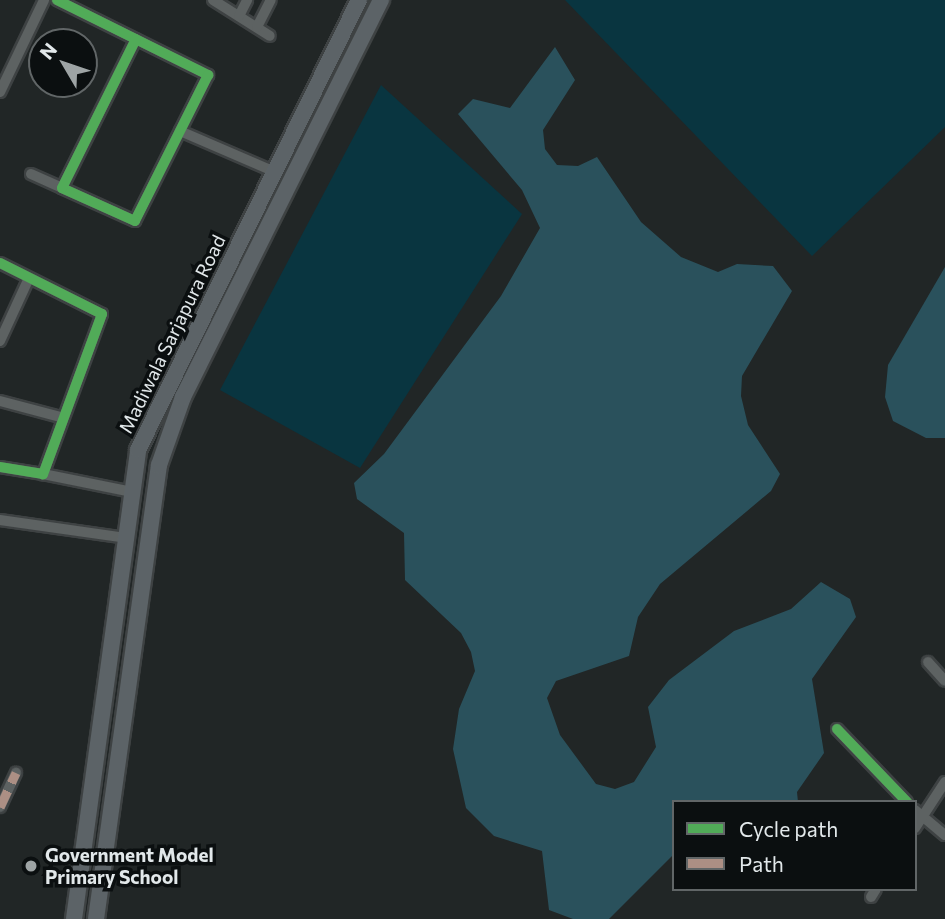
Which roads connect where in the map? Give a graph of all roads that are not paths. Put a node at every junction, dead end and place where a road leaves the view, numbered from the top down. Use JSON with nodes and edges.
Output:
{"nodes":[{"id":1,"x":44,"y":0,"type":"edge"},
{"id":2,"x":57,"y":0,"type":"edge"},
{"id":3,"x":213,"y":0,"type":"edge"},
{"id":4,"x":247,"y":0,"type":"edge"},
{"id":5,"x":271,"y":0,"type":"edge"},
{"id":6,"x":359,"y":0,"type":"edge"},
{"id":7,"x":381,"y":0,"type":"edge"},
{"id":8,"x":239,"y":16,"type":"junction"},
{"id":9,"x":257,"y":27,"type":"junction"},
{"id":10,"x":270,"y":36,"type":"dead end"},
{"id":11,"x":136,"y":39,"type":"junction"},
{"id":12,"x":0,"y":92,"type":"edge"},
{"id":13,"x":180,"y":131,"type":"junction"},
{"id":14,"x":275,"y":172,"type":"junction"},
{"id":15,"x":31,"y":174,"type":"dead end"},
{"id":16,"x":62,"y":188,"type":"junction"},
{"id":17,"x":0,"y":263,"type":"edge"},
{"id":18,"x":223,"y":276,"type":"junction"},
{"id":19,"x":29,"y":278,"type":"junction"},
{"id":20,"x":242,"y":282,"type":"junction"},
{"id":21,"x":0,"y":340,"type":"edge"},
{"id":22,"x":0,"y":401,"type":"edge"},
{"id":23,"x":60,"y":417,"type":"junction"},
{"id":24,"x":0,"y":467,"type":"edge"},
{"id":25,"x":43,"y":474,"type":"junction"},
{"id":26,"x":132,"y":492,"type":"junction"},
{"id":27,"x":0,"y":520,"type":"edge"},
{"id":28,"x":126,"y":538,"type":"junction"},
{"id":29,"x":928,"y":662,"type":"dead end"},
{"id":30,"x":945,"y":681,"type":"edge"},
{"id":31,"x":837,"y":729,"type":"dead end"},
{"id":32,"x":16,"y":773,"type":"dead end"},
{"id":33,"x":945,"y":782,"type":"edge"},
{"id":34,"x":905,"y":800,"type":"edge"},
{"id":35,"x":0,"y":807,"type":"edge"},
{"id":36,"x":919,"y":813,"type":"edge"},
{"id":37,"x":945,"y":835,"type":"edge"},
{"id":38,"x":74,"y":919,"type":"edge"},
{"id":39,"x":96,"y":919,"type":"edge"}],
"edges":[{"from":1,"to":12,"type":"street"},
{"from":2,"to":11,"type":"street"},
{"from":3,"to":8,"type":"street"},
{"from":4,"to":8,"type":"street"},
{"from":5,"to":9,"type":"street"},
{"from":6,"to":14,"type":"main road","name":"Madiwala Sarjapura Road"},
{"from":7,"to":20,"type":"main road","name":"Madiwala Sarjapura Road"},
{"from":8,"to":9,"type":"street"},
{"from":9,"to":10,"type":"street"},
{"from":11,"to":13,"type":"street"},
{"from":11,"to":16,"type":"street"},
{"from":13,"to":14,"type":"street"},
{"from":13,"to":16,"type":"street"},
{"from":14,"to":18,"type":"main road","name":"Madiwala Sarjapura Road"},
{"from":15,"to":16,"type":"street"},
{"from":17,"to":19,"type":"street"},
{"from":18,"to":20,"type":"main road"},
{"from":18,"to":26,"type":"main road","name":"Madiwala Sarjapura Road"},
{"from":19,"to":21,"type":"street"},
{"from":19,"to":23,"type":"street"},
{"from":20,"to":39,"type":"main road","name":"Madiwala Sarjapura Road"},
{"from":22,"to":23,"type":"street"},
{"from":23,"to":25,"type":"street"},
{"from":24,"to":25,"type":"street"},
{"from":25,"to":26,"type":"street"},
{"from":26,"to":28,"type":"main road","name":"Madiwala Sarjapura Road"},
{"from":27,"to":28,"type":"street"},
{"from":28,"to":38,"type":"main road","name":"Madiwala Sarjapura Road"},
{"from":29,"to":30,"type":"street"},
{"from":31,"to":34,"type":"street"},
{"from":32,"to":35,"type":"street"},
{"from":33,"to":36,"type":"street"},
{"from":36,"to":37,"type":"street"}]}
